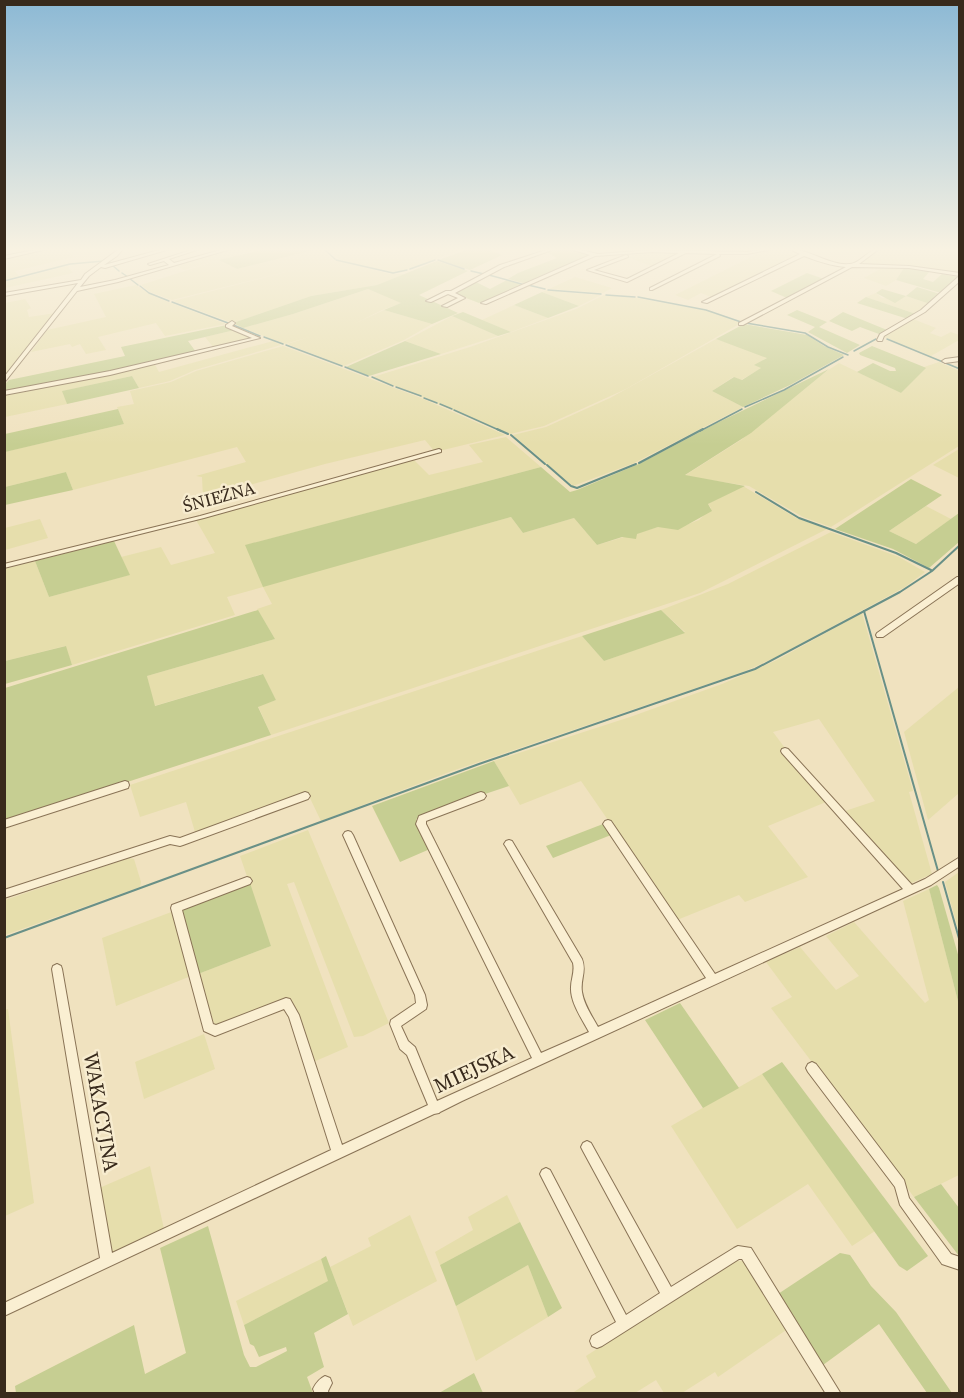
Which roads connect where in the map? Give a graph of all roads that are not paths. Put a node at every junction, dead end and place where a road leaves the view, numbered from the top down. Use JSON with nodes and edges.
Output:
{"nodes":[{"id":1,"x":56,"y":314,"type":"edge"},
{"id":2,"x":760,"y":314,"type":"edge"},
{"id":3,"x":915,"y":314,"type":"edge"},
{"id":4,"x":232,"y":323,"type":"dead end"},
{"id":5,"x":741,"y":324,"type":"dead end"},
{"id":6,"x":880,"y":340,"type":"dead end"},
{"id":7,"x":960,"y":359,"type":"edge"},
{"id":8,"x":945,"y":362,"type":"dead end"},
{"id":9,"x":4,"y":381,"type":"edge"},
{"id":10,"x":4,"y":393,"type":"edge"},
{"id":11,"x":439,"y":452,"type":"dead end"},
{"id":12,"x":4,"y":566,"type":"edge"},
{"id":13,"x":960,"y":579,"type":"edge"},
{"id":14,"x":880,"y":635,"type":"dead end"},
{"id":15,"x":785,"y":751,"type":"dead end"},
{"id":16,"x":125,"y":785,"type":"dead end"},
{"id":17,"x":305,"y":796,"type":"dead end"},
{"id":18,"x":481,"y":796,"type":"dead end"},
{"id":19,"x":4,"y":824,"type":"edge"},
{"id":20,"x":608,"y":824,"type":"dead end"},
{"id":21,"x":348,"y":835,"type":"dead end"},
{"id":22,"x":509,"y":844,"type":"dead end"},
{"id":23,"x":960,"y":861,"type":"edge"},
{"id":24,"x":247,"y":881,"type":"dead end"},
{"id":25,"x":910,"y":890,"type":"junction"},
{"id":26,"x":4,"y":894,"type":"edge"},
{"id":27,"x":57,"y":969,"type":"dead end"},
{"id":28,"x":713,"y":980,"type":"junction"},
{"id":29,"x":597,"y":1034,"type":"junction"},
{"id":30,"x":539,"y":1060,"type":"junction"},
{"id":31,"x":812,"y":1068,"type":"dead end"},
{"id":32,"x":435,"y":1109,"type":"junction"},
{"id":33,"x":587,"y":1147,"type":"dead end"},
{"id":34,"x":338,"y":1153,"type":"junction"},
{"id":35,"x":546,"y":1174,"type":"dead end"},
{"id":36,"x":107,"y":1262,"type":"junction"},
{"id":37,"x":960,"y":1264,"type":"edge"},
{"id":38,"x":669,"y":1296,"type":"junction"},
{"id":39,"x":4,"y":1311,"type":"edge"},
{"id":40,"x":624,"y":1324,"type":"junction"},
{"id":41,"x":597,"y":1341,"type":"dead end"},
{"id":42,"x":834,"y":1394,"type":"edge"}],
"edges":[{"from":1,"to":9,"type":"street"},
{"from":2,"to":5,"type":"street"},
{"from":3,"to":6,"type":"street"},
{"from":4,"to":10,"type":"street"},
{"from":7,"to":8,"type":"street"},
{"from":11,"to":12,"type":"street","name":"ŚNIEŻNA"},
{"from":13,"to":14,"type":"street"},
{"from":15,"to":25,"type":"street"},
{"from":16,"to":19,"type":"street"},
{"from":17,"to":26,"type":"street"},
{"from":18,"to":30,"type":"street"},
{"from":20,"to":28,"type":"street"},
{"from":21,"to":32,"type":"street"},
{"from":22,"to":29,"type":"street"},
{"from":23,"to":25,"type":"street","name":"MIEJSKA"},
{"from":24,"to":34,"type":"street"},
{"from":25,"to":28,"type":"street","name":"MIEJSKA"},
{"from":27,"to":36,"type":"street","name":"WAKACYJNA"},
{"from":28,"to":29,"type":"street","name":"MIEJSKA"},
{"from":29,"to":30,"type":"street","name":"MIEJSKA"},
{"from":30,"to":32,"type":"street","name":"MIEJSKA"},
{"from":31,"to":37,"type":"street"},
{"from":32,"to":34,"type":"street","name":"MIEJSKA"},
{"from":33,"to":38,"type":"street"},
{"from":34,"to":36,"type":"street","name":"MIEJSKA"},
{"from":35,"to":40,"type":"street"},
{"from":36,"to":39,"type":"street","name":"MIEJSKA"},
{"from":38,"to":40,"type":"street"},
{"from":38,"to":42,"type":"street"},
{"from":40,"to":41,"type":"street"}]}
